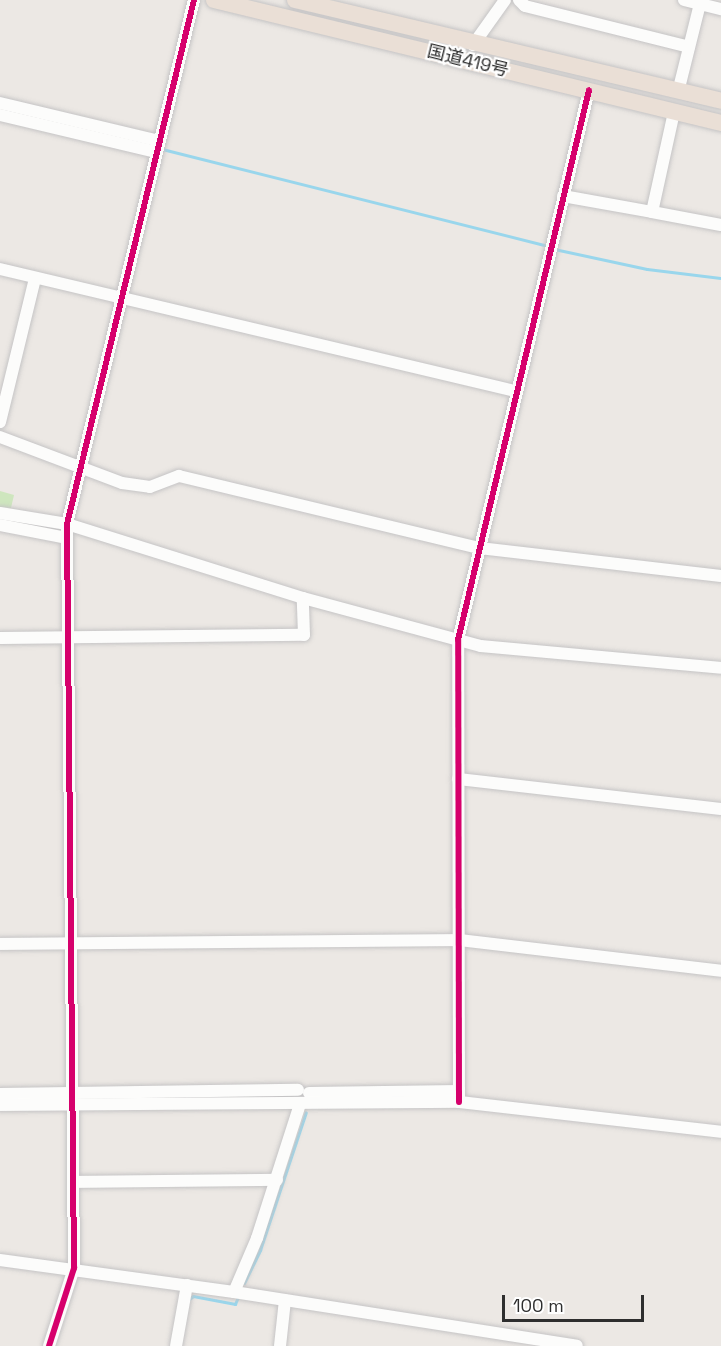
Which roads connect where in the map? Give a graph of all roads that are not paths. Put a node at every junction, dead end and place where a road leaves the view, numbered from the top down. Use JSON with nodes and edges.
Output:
{"nodes":[{"id":1,"x":194,"y":0,"type":"edge"},
{"id":2,"x":214,"y":0,"type":"edge"},
{"id":3,"x":296,"y":0,"type":"edge"},
{"id":4,"x":505,"y":0,"type":"edge"},
{"id":5,"x":519,"y":0,"type":"edge"},
{"id":6,"x":684,"y":0,"type":"edge"},
{"id":7,"x":701,"y":2,"type":"edge"},
{"id":8,"x":721,"y":9,"type":"edge"},
{"id":9,"x":473,"y":45,"type":"junction"},
{"id":10,"x":689,"y":47,"type":"junction"},
{"id":11,"x":589,"y":90,"type":"junction"},
{"id":12,"x":678,"y":92,"type":"junction"},
{"id":13,"x":721,"y":101,"type":"edge"},
{"id":14,"x":0,"y":103,"type":"edge"},
{"id":15,"x":674,"y":112,"type":"junction"},
{"id":16,"x":0,"y":115,"type":"edge"},
{"id":17,"x":721,"y":123,"type":"edge"},
{"id":18,"x":158,"y":146,"type":"junction"},
{"id":19,"x":563,"y":196,"type":"junction"},
{"id":20,"x":652,"y":212,"type":"junction"},
{"id":21,"x":721,"y":225,"type":"edge"},
{"id":22,"x":0,"y":269,"type":"edge"},
{"id":23,"x":35,"y":278,"type":"junction"},
{"id":24,"x":122,"y":298,"type":"junction"},
{"id":25,"x":515,"y":391,"type":"junction"},
{"id":26,"x":0,"y":422,"type":"edge"},
{"id":27,"x":0,"y":437,"type":"edge"},
{"id":28,"x":81,"y":468,"type":"junction"},
{"id":29,"x":0,"y":513,"type":"edge"},
{"id":30,"x":67,"y":524,"type":"junction"},
{"id":31,"x":0,"y":525,"type":"edge"},
{"id":32,"x":67,"y":538,"type":"junction"},
{"id":33,"x":479,"y":548,"type":"junction"},
{"id":34,"x":721,"y":576,"type":"edge"},
{"id":35,"x":303,"y":598,"type":"junction"},
{"id":36,"x":68,"y":637,"type":"junction"},
{"id":37,"x":0,"y":638,"type":"edge"},
{"id":38,"x":458,"y":640,"type":"junction"},
{"id":39,"x":721,"y":668,"type":"edge"},
{"id":40,"x":458,"y":779,"type":"junction"},
{"id":41,"x":721,"y":809,"type":"edge"},
{"id":42,"x":459,"y":940,"type":"junction"},
{"id":43,"x":71,"y":943,"type":"junction"},
{"id":44,"x":0,"y":944,"type":"edge"},
{"id":45,"x":721,"y":971,"type":"edge"},
{"id":46,"x":0,"y":1094,"type":"edge"},
{"id":47,"x":300,"y":1097,"type":"junction"},
{"id":48,"x":459,"y":1097,"type":"junction"},
{"id":49,"x":72,"y":1099,"type":"junction"},
{"id":50,"x":0,"y":1105,"type":"edge"},
{"id":51,"x":721,"y":1132,"type":"edge"},
{"id":52,"x":277,"y":1180,"type":"junction"},
{"id":53,"x":73,"y":1182,"type":"junction"},
{"id":54,"x":0,"y":1260,"type":"edge"},
{"id":55,"x":74,"y":1268,"type":"junction"},
{"id":56,"x":187,"y":1285,"type":"junction"},
{"id":57,"x":238,"y":1292,"type":"junction"},
{"id":58,"x":285,"y":1300,"type":"junction"},
{"id":59,"x":50,"y":1346,"type":"edge"},
{"id":60,"x":176,"y":1346,"type":"edge"},
{"id":61,"x":280,"y":1346,"type":"edge"},
{"id":62,"x":577,"y":1346,"type":"edge"}],
"edges":[{"from":1,"to":18,"type":"street"},
{"from":2,"to":11,"type":"highway","name":"国道419号"},
{"from":3,"to":9,"type":"highway","name":"国道419号"},
{"from":4,"to":9,"type":"street"},
{"from":5,"to":10,"type":"street"},
{"from":6,"to":7,"type":"street"},
{"from":7,"to":8,"type":"street"},
{"from":7,"to":10,"type":"street"},
{"from":9,"to":12,"type":"highway","name":"国道419号"},
{"from":10,"to":12,"type":"street"},
{"from":11,"to":15,"type":"highway","name":"国道419号"},
{"from":11,"to":19,"type":"street"},
{"from":12,"to":13,"type":"highway","name":"国道419号"},
{"from":14,"to":18,"type":"street"},
{"from":15,"to":17,"type":"highway","name":"国道419号"},
{"from":15,"to":20,"type":"street"},
{"from":16,"to":18,"type":"street"},
{"from":18,"to":24,"type":"street"},
{"from":19,"to":20,"type":"street"},
{"from":19,"to":25,"type":"street"},
{"from":20,"to":21,"type":"street"},
{"from":22,"to":23,"type":"street"},
{"from":23,"to":24,"type":"street"},
{"from":23,"to":26,"type":"street"},
{"from":24,"to":25,"type":"street"},
{"from":24,"to":28,"type":"street"},
{"from":25,"to":33,"type":"street"},
{"from":27,"to":28,"type":"street"},
{"from":28,"to":30,"type":"street"},
{"from":28,"to":33,"type":"street"},
{"from":29,"to":30,"type":"street"},
{"from":30,"to":32,"type":"street"},
{"from":30,"to":35,"type":"street"},
{"from":31,"to":32,"type":"street"},
{"from":32,"to":36,"type":"street"},
{"from":33,"to":34,"type":"street"},
{"from":33,"to":38,"type":"street"},
{"from":35,"to":36,"type":"street"},
{"from":35,"to":38,"type":"street"},
{"from":36,"to":37,"type":"street"},
{"from":36,"to":43,"type":"street"},
{"from":38,"to":39,"type":"street"},
{"from":38,"to":40,"type":"street"},
{"from":40,"to":41,"type":"street"},
{"from":40,"to":42,"type":"street"},
{"from":42,"to":43,"type":"street"},
{"from":42,"to":45,"type":"street"},
{"from":42,"to":48,"type":"street"},
{"from":43,"to":44,"type":"street"},
{"from":43,"to":49,"type":"street"},
{"from":46,"to":49,"type":"street"},
{"from":47,"to":48,"type":"street"},
{"from":47,"to":49,"type":"street"},
{"from":47,"to":52,"type":"street"},
{"from":48,"to":51,"type":"street"},
{"from":49,"to":50,"type":"street"},
{"from":49,"to":53,"type":"street"},
{"from":52,"to":53,"type":"street"},
{"from":52,"to":57,"type":"street"},
{"from":53,"to":55,"type":"street"},
{"from":54,"to":55,"type":"street"},
{"from":55,"to":56,"type":"street"},
{"from":55,"to":59,"type":"street"},
{"from":56,"to":57,"type":"street"},
{"from":56,"to":60,"type":"street"},
{"from":57,"to":58,"type":"street"},
{"from":58,"to":61,"type":"street"},
{"from":58,"to":62,"type":"street"}]}
